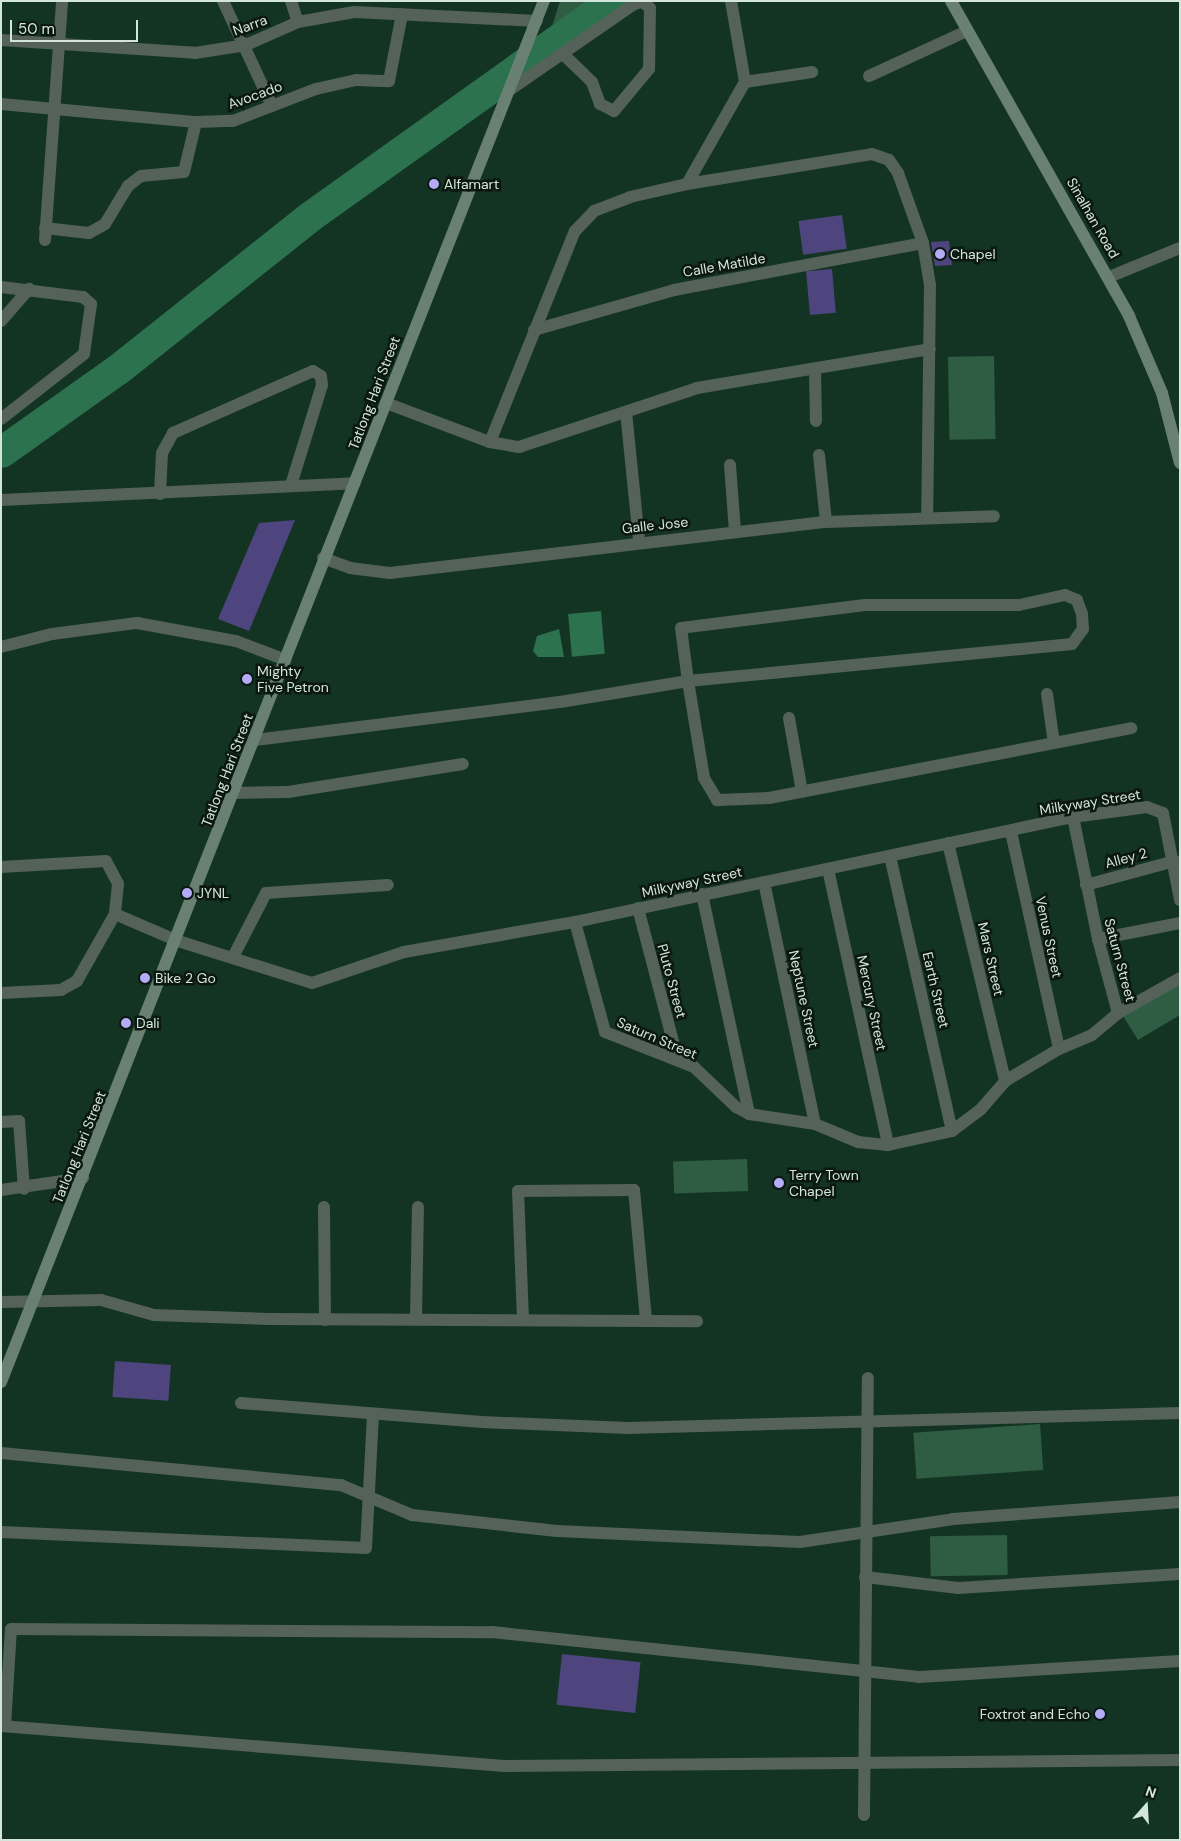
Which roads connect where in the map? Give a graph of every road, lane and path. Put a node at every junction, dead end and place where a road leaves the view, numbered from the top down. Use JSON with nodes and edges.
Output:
{"nodes":[{"id":1,"x":62,"y":1,"type":"edge"},
{"id":2,"x":223,"y":1,"type":"edge"},
{"id":3,"x":291,"y":1,"type":"edge"},
{"id":4,"x":544,"y":1,"type":"edge"},
{"id":5,"x":731,"y":1,"type":"edge"},
{"id":6,"x":951,"y":1,"type":"edge"},
{"id":7,"x":402,"y":14,"type":"junction"},
{"id":8,"x":537,"y":21,"type":"junction"},
{"id":9,"x":298,"y":22,"type":"junction"},
{"id":10,"x":967,"y":31,"type":"junction"},
{"id":11,"x":1,"y":40,"type":"edge"},
{"id":12,"x":59,"y":44,"type":"junction"},
{"id":13,"x":246,"y":45,"type":"junction"},
{"id":14,"x":564,"y":56,"type":"junction"},
{"id":15,"x":812,"y":72,"type":"dead end"},
{"id":16,"x":869,"y":76,"type":"dead end"},
{"id":17,"x":745,"y":82,"type":"junction"},
{"id":18,"x":511,"y":88,"type":"junction"},
{"id":19,"x":1,"y":104,"type":"edge"},
{"id":20,"x":272,"y":106,"type":"junction"},
{"id":21,"x":54,"y":107,"type":"junction"},
{"id":22,"x":196,"y":122,"type":"junction"},
{"id":23,"x":687,"y":184,"type":"junction"},
{"id":24,"x":923,"y":243,"type":"junction"},
{"id":25,"x":1180,"y":248,"type":"edge"},
{"id":26,"x":1109,"y":278,"type":"junction"},
{"id":27,"x":1,"y":287,"type":"edge"},
{"id":28,"x":29,"y":290,"type":"junction"},
{"id":29,"x":1,"y":321,"type":"edge"},
{"id":30,"x":534,"y":330,"type":"junction"},
{"id":31,"x":930,"y":349,"type":"junction"},
{"id":32,"x":815,"y":371,"type":"junction"},
{"id":33,"x":386,"y":403,"type":"junction"},
{"id":34,"x":626,"y":412,"type":"junction"},
{"id":35,"x":1,"y":419,"type":"edge"},
{"id":36,"x":816,"y":422,"type":"dead end"},
{"id":37,"x":490,"y":442,"type":"junction"},
{"id":38,"x":819,"y":455,"type":"dead end"},
{"id":39,"x":1180,"y":463,"type":"edge"},
{"id":40,"x":730,"y":465,"type":"dead end"},
{"id":41,"x":355,"y":484,"type":"junction"},
{"id":42,"x":291,"y":485,"type":"junction"},
{"id":43,"x":160,"y":494,"type":"junction"},
{"id":44,"x":1,"y":500,"type":"edge"},
{"id":45,"x":928,"y":516,"type":"junction"},
{"id":46,"x":994,"y":516,"type":"dead end"},
{"id":47,"x":826,"y":522,"type":"junction"},
{"id":48,"x":735,"y":532,"type":"junction"},
{"id":49,"x":639,"y":541,"type":"junction"},
{"id":50,"x":323,"y":558,"type":"junction"},
{"id":51,"x":1,"y":647,"type":"edge"},
{"id":52,"x":286,"y":660,"type":"junction"},
{"id":53,"x":688,"y":681,"type":"junction"},
{"id":54,"x":1047,"y":694,"type":"dead end"},
{"id":55,"x":788,"y":718,"type":"dead end"},
{"id":56,"x":1131,"y":728,"type":"dead end"},
{"id":57,"x":255,"y":740,"type":"junction"},
{"id":58,"x":1054,"y":743,"type":"junction"},
{"id":59,"x":463,"y":764,"type":"dead end"},
{"id":60,"x":802,"y":792,"type":"junction"},
{"id":61,"x":234,"y":793,"type":"junction"},
{"id":62,"x":1074,"y":817,"type":"junction"},
{"id":63,"x":1011,"y":832,"type":"junction"},
{"id":64,"x":948,"y":844,"type":"junction"},
{"id":65,"x":890,"y":856,"type":"junction"},
{"id":66,"x":1174,"y":861,"type":"junction"},
{"id":67,"x":1,"y":867,"type":"edge"},
{"id":68,"x":828,"y":868,"type":"junction"},
{"id":69,"x":764,"y":882,"type":"junction"},
{"id":70,"x":1086,"y":885,"type":"junction"},
{"id":71,"x":388,"y":886,"type":"dead end"},
{"id":72,"x":702,"y":894,"type":"junction"},
{"id":73,"x":1180,"y":900,"type":"edge"},
{"id":74,"x":638,"y":908,"type":"junction"},
{"id":75,"x":115,"y":914,"type":"junction"},
{"id":76,"x":575,"y":922,"type":"junction"},
{"id":77,"x":1180,"y":923,"type":"edge"},
{"id":78,"x":1098,"y":940,"type":"junction"},
{"id":79,"x":178,"y":941,"type":"junction"},
{"id":80,"x":232,"y":957,"type":"junction"},
{"id":81,"x":1180,"y":978,"type":"edge"},
{"id":82,"x":1,"y":994,"type":"edge"},
{"id":83,"x":1118,"y":1013,"type":"junction"},
{"id":84,"x":1058,"y":1048,"type":"junction"},
{"id":85,"x":678,"y":1060,"type":"junction"},
{"id":86,"x":1005,"y":1081,"type":"junction"},
{"id":87,"x":749,"y":1114,"type":"junction"},
{"id":88,"x":1,"y":1122,"type":"edge"},
{"id":89,"x":815,"y":1124,"type":"junction"},
{"id":90,"x":952,"y":1131,"type":"junction"},
{"id":91,"x":888,"y":1145,"type":"junction"},
{"id":92,"x":83,"y":1178,"type":"junction"},
{"id":93,"x":24,"y":1189,"type":"junction"},
{"id":94,"x":1,"y":1190,"type":"edge"},
{"id":95,"x":324,"y":1207,"type":"dead end"},
{"id":96,"x":418,"y":1207,"type":"dead end"},
{"id":97,"x":35,"y":1300,"type":"junction"},
{"id":98,"x":1,"y":1302,"type":"edge"},
{"id":99,"x":416,"y":1319,"type":"junction"},
{"id":100,"x":325,"y":1320,"type":"junction"},
{"id":101,"x":523,"y":1320,"type":"junction"},
{"id":102,"x":646,"y":1320,"type":"junction"},
{"id":103,"x":697,"y":1321,"type":"dead end"},
{"id":104,"x":868,"y":1378,"type":"dead end"},
{"id":105,"x":1,"y":1382,"type":"edge"},
{"id":106,"x":241,"y":1404,"type":"dead end"},
{"id":107,"x":1180,"y":1413,"type":"edge"},
{"id":108,"x":373,"y":1415,"type":"junction"},
{"id":109,"x":867,"y":1422,"type":"junction"},
{"id":110,"x":1,"y":1453,"type":"edge"},
{"id":111,"x":368,"y":1494,"type":"junction"},
{"id":112,"x":1180,"y":1502,"type":"edge"},
{"id":113,"x":1,"y":1532,"type":"edge"},
{"id":114,"x":864,"y":1536,"type":"junction"},
{"id":115,"x":1180,"y":1574,"type":"edge"},
{"id":116,"x":864,"y":1577,"type":"junction"},
{"id":117,"x":1180,"y":1661,"type":"edge"},
{"id":118,"x":862,"y":1670,"type":"junction"},
{"id":119,"x":3,"y":1726,"type":"edge"},
{"id":120,"x":1180,"y":1760,"type":"edge"},
{"id":121,"x":863,"y":1764,"type":"junction"},
{"id":122,"x":864,"y":1814,"type":"dead end"}],
"edges":[{"from":1,"to":12,"type":"street"},
{"from":2,"to":13,"type":"street"},
{"from":3,"to":9,"type":"street"},
{"from":4,"to":8,"type":"street","name":"Tatlong Hari Street"},
{"from":5,"to":17,"type":"street"},
{"from":6,"to":10,"type":"street","name":"Sinalhan Road"},
{"from":7,"to":8,"type":"street","name":"Narra"},
{"from":7,"to":9,"type":"street","name":"Narra"},
{"from":7,"to":20,"type":"street","name":"Avocado"},
{"from":8,"to":18,"type":"street","name":"Tatlong Hari Street"},
{"from":9,"to":13,"type":"street","name":"Narra"},
{"from":10,"to":16,"type":"street"},
{"from":10,"to":26,"type":"street","name":"Sinalhan Road"},
{"from":11,"to":12,"type":"street","name":"Narra"},
{"from":12,"to":13,"type":"street","name":"Narra"},
{"from":12,"to":21,"type":"street"},
{"from":13,"to":20,"type":"street"},
{"from":14,"to":14,"type":"street"},
{"from":14,"to":18,"type":"street"},
{"from":15,"to":17,"type":"street"},
{"from":17,"to":23,"type":"street"},
{"from":18,"to":33,"type":"street","name":"Tatlong Hari Street"},
{"from":19,"to":21,"type":"street","name":"Avocado"},
{"from":20,"to":22,"type":"street","name":"Avocado"},
{"from":21,"to":22,"type":"street","name":"Avocado"},
{"from":21,"to":22,"type":"street"},
{"from":23,"to":24,"type":"street"},
{"from":23,"to":30,"type":"street"},
{"from":24,"to":30,"type":"street","name":"Calle Matilde"},
{"from":24,"to":31,"type":"street"},
{"from":25,"to":26,"type":"street"},
{"from":26,"to":39,"type":"street","name":"Sinalhan Road"},
{"from":27,"to":28,"type":"street"},
{"from":28,"to":29,"type":"street"},
{"from":28,"to":35,"type":"street"},
{"from":30,"to":37,"type":"street"},
{"from":31,"to":32,"type":"street"},
{"from":31,"to":45,"type":"street"},
{"from":32,"to":34,"type":"street"},
{"from":32,"to":36,"type":"street"},
{"from":33,"to":37,"type":"street"},
{"from":33,"to":41,"type":"street","name":"Tatlong Hari Street"},
{"from":34,"to":37,"type":"street"},
{"from":34,"to":49,"type":"street"},
{"from":38,"to":47,"type":"street"},
{"from":40,"to":48,"type":"street"},
{"from":41,"to":42,"type":"street"},
{"from":41,"to":50,"type":"street","name":"Tatlong Hari Street"},
{"from":42,"to":43,"type":"street"},
{"from":42,"to":43,"type":"street"},
{"from":43,"to":44,"type":"street"},
{"from":45,"to":46,"type":"street","name":"Galle Jose"},
{"from":45,"to":47,"type":"street","name":"Galle Jose"},
{"from":47,"to":48,"type":"street","name":"Galle Jose"},
{"from":48,"to":49,"type":"street","name":"Galle Jose"},
{"from":49,"to":50,"type":"street","name":"Galle Jose"},
{"from":50,"to":52,"type":"street","name":"Tatlong Hari Street"},
{"from":51,"to":52,"type":"street"},
{"from":52,"to":57,"type":"street","name":"Tatlong Hari Street"},
{"from":53,"to":53,"type":"street"},
{"from":53,"to":57,"type":"street"},
{"from":53,"to":60,"type":"street"},
{"from":54,"to":58,"type":"street"},
{"from":55,"to":60,"type":"street"},
{"from":56,"to":58,"type":"street"},
{"from":57,"to":61,"type":"street","name":"Tatlong Hari Street"},
{"from":58,"to":60,"type":"street"},
{"from":59,"to":61,"type":"street"},
{"from":61,"to":79,"type":"street","name":"Tatlong Hari Street"},
{"from":62,"to":63,"type":"street","name":"Milkyway Street"},
{"from":62,"to":66,"type":"street","name":"Milkyway Street"},
{"from":62,"to":70,"type":"street","name":"Saturn Street"},
{"from":63,"to":64,"type":"street","name":"Milkyway Street"},
{"from":63,"to":84,"type":"street","name":"Venus Street"},
{"from":64,"to":65,"type":"street","name":"Milkyway Street"},
{"from":64,"to":86,"type":"street","name":"Mars Street"},
{"from":65,"to":68,"type":"street","name":"Milkyway Street"},
{"from":65,"to":90,"type":"street","name":"Earth Street"},
{"from":66,"to":70,"type":"street","name":"Alley 2"},
{"from":66,"to":73,"type":"street"},
{"from":67,"to":75,"type":"street"},
{"from":68,"to":69,"type":"street","name":"Milkyway Street"},
{"from":68,"to":91,"type":"street","name":"Mercury Street"},
{"from":69,"to":72,"type":"street","name":"Milkyway Street"},
{"from":69,"to":89,"type":"street","name":"Neptune Street"},
{"from":70,"to":78,"type":"street","name":"Saturn Street"},
{"from":71,"to":80,"type":"street"},
{"from":72,"to":74,"type":"street","name":"Milkyway Street"},
{"from":72,"to":87,"type":"street"},
{"from":74,"to":76,"type":"street","name":"Milkyway Street"},
{"from":74,"to":85,"type":"street","name":"Pluto Street"},
{"from":75,"to":79,"type":"street","name":"Milkyway Street"},
{"from":75,"to":82,"type":"street"},
{"from":76,"to":80,"type":"street","name":"Milkyway Street"},
{"from":76,"to":85,"type":"street","name":"Saturn Street"},
{"from":77,"to":78,"type":"street"},
{"from":78,"to":83,"type":"street","name":"Saturn Street"},
{"from":79,"to":80,"type":"street","name":"Milkyway Street"},
{"from":79,"to":92,"type":"street","name":"Tatlong Hari Street"},
{"from":81,"to":83,"type":"street"},
{"from":83,"to":84,"type":"street","name":"Saturn Street"},
{"from":84,"to":86,"type":"street","name":"Saturn Street"},
{"from":85,"to":87,"type":"street","name":"Saturn Street"},
{"from":86,"to":90,"type":"street","name":"Saturn Street"},
{"from":87,"to":89,"type":"street","name":"Saturn Street"},
{"from":88,"to":93,"type":"street"},
{"from":89,"to":91,"type":"street","name":"Saturn Street"},
{"from":90,"to":91,"type":"street","name":"Saturn Street"},
{"from":92,"to":93,"type":"street"},
{"from":92,"to":97,"type":"street","name":"Tatlong Hari Street"},
{"from":93,"to":94,"type":"street"},
{"from":95,"to":100,"type":"street"},
{"from":96,"to":99,"type":"street"},
{"from":97,"to":98,"type":"street"},
{"from":97,"to":100,"type":"street"},
{"from":97,"to":105,"type":"street","name":"Tatlong Hari Street"},
{"from":99,"to":100,"type":"street"},
{"from":99,"to":101,"type":"street"},
{"from":101,"to":102,"type":"street"},
{"from":101,"to":102,"type":"street"},
{"from":102,"to":103,"type":"street"},
{"from":104,"to":109,"type":"street"},
{"from":106,"to":108,"type":"street"},
{"from":107,"to":109,"type":"street"},
{"from":108,"to":109,"type":"street"},
{"from":108,"to":111,"type":"street"},
{"from":109,"to":114,"type":"street"},
{"from":110,"to":111,"type":"street"},
{"from":111,"to":113,"type":"street"},
{"from":111,"to":114,"type":"street"},
{"from":112,"to":114,"type":"street"},
{"from":114,"to":116,"type":"street"},
{"from":115,"to":116,"type":"street"},
{"from":116,"to":118,"type":"street"},
{"from":117,"to":118,"type":"street"},
{"from":118,"to":119,"type":"street"},
{"from":118,"to":121,"type":"street"},
{"from":119,"to":121,"type":"street"},
{"from":120,"to":121,"type":"street"},
{"from":121,"to":122,"type":"street"}]}
